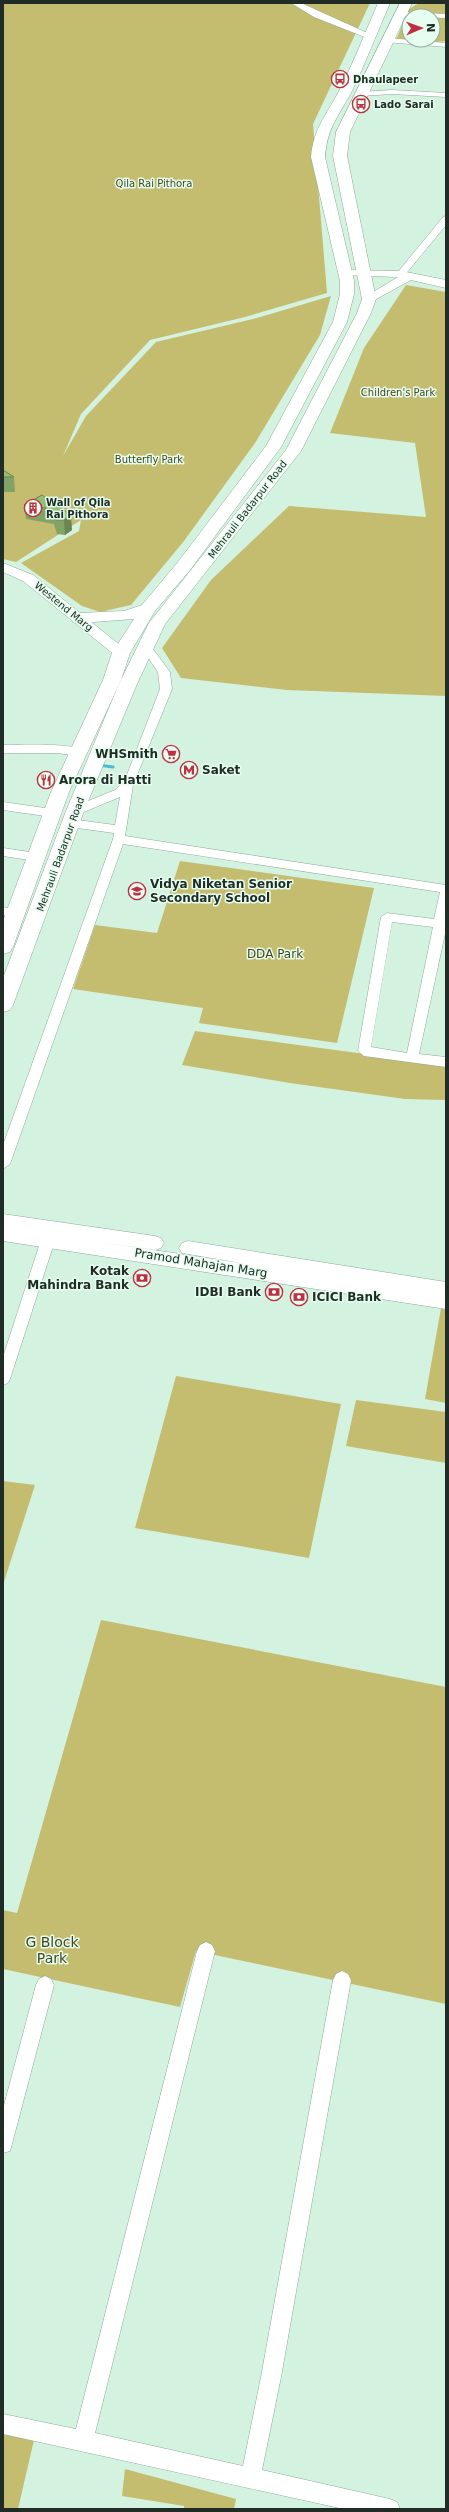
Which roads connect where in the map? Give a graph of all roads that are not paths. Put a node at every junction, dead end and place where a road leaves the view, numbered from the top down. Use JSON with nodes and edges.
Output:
{"nodes":[{"id":1,"x":295,"y":3,"type":"edge"},
{"id":2,"x":384,"y":3,"type":"edge"},
{"id":3,"x":401,"y":14,"type":"edge"},
{"id":4,"x":370,"y":38,"type":"junction"},
{"id":5,"x":387,"y":41,"type":"junction"},
{"id":6,"x":446,"y":44,"type":"edge"},
{"id":7,"x":361,"y":94,"type":"junction"},
{"id":8,"x":446,"y":95,"type":"edge"},
{"id":9,"x":446,"y":219,"type":"edge"},
{"id":10,"x":364,"y":272,"type":"junction"},
{"id":11,"x":345,"y":273,"type":"junction"},
{"id":12,"x":405,"y":275,"type":"junction"},
{"id":13,"x":446,"y":284,"type":"edge"},
{"id":14,"x":369,"y":299,"type":"junction"},
{"id":15,"x":3,"y":567,"type":"edge"},
{"id":16,"x":148,"y":609,"type":"junction"},
{"id":17,"x":79,"y":618,"type":"junction"},
{"id":18,"x":146,"y":647,"type":"junction"},
{"id":19,"x":121,"y":653,"type":"junction"},
{"id":20,"x":3,"y":749,"type":"edge"},
{"id":21,"x":78,"y":752,"type":"junction"},
{"id":22,"x":128,"y":786,"type":"junction"},
{"id":23,"x":3,"y":806,"type":"edge"},
{"id":24,"x":52,"y":813,"type":"junction"},
{"id":25,"x":73,"y":817,"type":"junction"},
{"id":26,"x":120,"y":835,"type":"junction"},
{"id":27,"x":3,"y":852,"type":"edge"},
{"id":28,"x":36,"y":857,"type":"junction"},
{"id":29,"x":446,"y":889,"type":"edge"},
{"id":30,"x":446,"y":893,"type":"edge"},
{"id":31,"x":9,"y":912,"type":"edge"},
{"id":32,"x":442,"y":924,"type":"edge"},
{"id":33,"x":3,"y":947,"type":"edge"},
{"id":34,"x":3,"y":951,"type":"edge"},
{"id":35,"x":22,"y":956,"type":"junction"},
{"id":36,"x":3,"y":1006,"type":"edge"},
{"id":37,"x":412,"y":1058,"type":"junction"},
{"id":38,"x":446,"y":1062,"type":"edge"},
{"id":39,"x":3,"y":1164,"type":"edge"},
{"id":40,"x":3,"y":1221,"type":"edge"},
{"id":41,"x":3,"y":1234,"type":"edge"},
{"id":42,"x":48,"y":1240,"type":"junction"},
{"id":43,"x":158,"y":1250,"type":"junction"},
{"id":44,"x":446,"y":1289,"type":"edge"},
{"id":45,"x":446,"y":1302,"type":"edge"},
{"id":46,"x":3,"y":1378,"type":"edge"},
{"id":47,"x":206,"y":1951,"type":"dead end"},
{"id":48,"x":342,"y":1980,"type":"dead end"},
{"id":49,"x":45,"y":1985,"type":"dead end"},
{"id":50,"x":3,"y":2144,"type":"edge"},
{"id":51,"x":3,"y":2424,"type":"edge"},
{"id":52,"x":84,"y":2439,"type":"junction"},
{"id":53,"x":250,"y":2479,"type":"junction"},
{"id":54,"x":390,"y":2509,"type":"edge"}],
"edges":[{"from":1,"to":4,"type":"street"},
{"from":2,"to":4,"type":"main road","name":"Mehrauli Badarpur Road"},
{"from":3,"to":5,"type":"main road"},
{"from":4,"to":5,"type":"main road"},
{"from":4,"to":11,"type":"main road","name":"Mehrauli Badarpur Road"},
{"from":5,"to":6,"type":"street"},
{"from":5,"to":7,"type":"main road"},
{"from":7,"to":8,"type":"street"},
{"from":7,"to":10,"type":"main road"},
{"from":9,"to":12,"type":"street"},
{"from":10,"to":11,"type":"street"},
{"from":10,"to":12,"type":"street"},
{"from":10,"to":14,"type":"main road"},
{"from":11,"to":16,"type":"main road","name":"Mehrauli Badarpur Road"},
{"from":12,"to":13,"type":"street"},
{"from":12,"to":14,"type":"street"},
{"from":14,"to":18,"type":"main road","name":"Mehrauli Badarpur Road"},
{"from":15,"to":17,"type":"street","name":"Westend Marg"},
{"from":16,"to":17,"type":"main road"},
{"from":16,"to":19,"type":"main road","name":"Mehrauli Badarpur Road"},
{"from":17,"to":19,"type":"street","name":"Westend Marg"},
{"from":18,"to":22,"type":"street"},
{"from":18,"to":25,"type":"main road","name":"Mehrauli Badarpur Road"},
{"from":19,"to":21,"type":"main road","name":"Mehrauli Badarpur Road"},
{"from":20,"to":21,"type":"street"},
{"from":21,"to":24,"type":"main road","name":"Mehrauli Badarpur Road"},
{"from":22,"to":25,"type":"street"},
{"from":22,"to":26,"type":"street"},
{"from":23,"to":24,"type":"street"},
{"from":24,"to":28,"type":"main road","name":"Mehrauli Badarpur Road"},
{"from":25,"to":26,"type":"street"},
{"from":25,"to":35,"type":"main road","name":"Mehrauli Badarpur Road"},
{"from":26,"to":29,"type":"street"},
{"from":26,"to":39,"type":"street"},
{"from":27,"to":28,"type":"street"},
{"from":28,"to":31,"type":"main road","name":"Mehrauli Badarpur Road"},
{"from":30,"to":32,"type":"street"},
{"from":31,"to":33,"type":"main road","name":"Mehrauli Badarpur Road"},
{"from":32,"to":37,"type":"street"},
{"from":32,"to":37,"type":"street"},
{"from":34,"to":35,"type":"street"},
{"from":35,"to":36,"type":"main road","name":"Mehrauli Badarpur Road"},
{"from":37,"to":38,"type":"street"},
{"from":40,"to":43,"type":"street","name":"Pramod Mahajan Marg"},
{"from":41,"to":42,"type":"street","name":"Pramod Mahajan Marg"},
{"from":42,"to":43,"type":"street","name":"Pramod Mahajan Marg"},
{"from":42,"to":46,"type":"street"},
{"from":43,"to":44,"type":"street","name":"Pramod Mahajan Marg"},
{"from":43,"to":45,"type":"street","name":"Pramod Mahajan Marg"},
{"from":47,"to":52,"type":"street"},
{"from":48,"to":53,"type":"street"},
{"from":49,"to":50,"type":"street"},
{"from":51,"to":52,"type":"street"},
{"from":52,"to":53,"type":"street"},
{"from":53,"to":54,"type":"street"}]}
